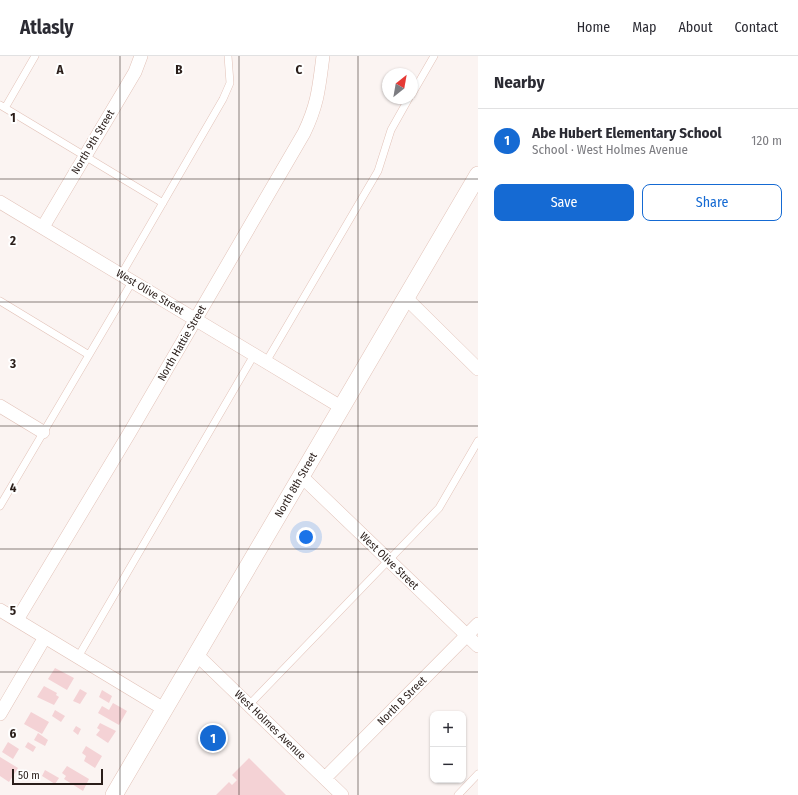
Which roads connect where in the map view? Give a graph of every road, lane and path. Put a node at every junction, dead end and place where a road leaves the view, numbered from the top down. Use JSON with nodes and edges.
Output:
{"nodes":[{"id":1,"x":35,"y":56,"type":"edge"},
{"id":2,"x":141,"y":56,"type":"edge"},
{"id":3,"x":228,"y":56,"type":"edge"},
{"id":4,"x":323,"y":56,"type":"edge"},
{"id":5,"x":434,"y":56,"type":"edge"},
{"id":6,"x":418,"y":84,"type":"edge"},
{"id":7,"x":406,"y":104,"type":"edge"},
{"id":8,"x":2,"y":106,"type":"edge"},
{"id":9,"x":85,"y":156,"type":"junction"},
{"id":10,"x":478,"y":175,"type":"edge"},
{"id":11,"x":0,"y":202,"type":"edge"},
{"id":12,"x":163,"y":203,"type":"junction"},
{"id":13,"x":43,"y":227,"type":"junction"},
{"id":14,"x":121,"y":275,"type":"junction"},
{"id":15,"x":132,"y":282,"type":"junction"},
{"id":16,"x":406,"y":298,"type":"junction"},
{"id":17,"x":0,"y":301,"type":"edge"},
{"id":18,"x":195,"y":320,"type":"junction"},
{"id":19,"x":89,"y":355,"type":"junction"},
{"id":20,"x":254,"y":355,"type":"junction"},
{"id":21,"x":266,"y":362,"type":"junction"},
{"id":22,"x":478,"y":369,"type":"edge"},
{"id":23,"x":0,"y":406,"type":"edge"},
{"id":24,"x":341,"y":407,"type":"junction"},
{"id":25,"x":43,"y":432,"type":"junction"},
{"id":26,"x":478,"y":441,"type":"edge"},
{"id":27,"x":300,"y":476,"type":"junction"},
{"id":28,"x":1,"y":503,"type":"edge"},
{"id":29,"x":389,"y":561,"type":"junction"},
{"id":30,"x":0,"y":610,"type":"edge"},
{"id":31,"x":17,"y":620,"type":"junction"},
{"id":32,"x":478,"y":624,"type":"edge"},
{"id":33,"x":467,"y":635,"type":"junction"},
{"id":34,"x":45,"y":637,"type":"junction"},
{"id":35,"x":478,"y":646,"type":"edge"},
{"id":36,"x":197,"y":655,"type":"junction"},
{"id":37,"x":78,"y":657,"type":"junction"},
{"id":38,"x":249,"y":704,"type":"junction"},
{"id":39,"x":164,"y":709,"type":"junction"},
{"id":40,"x":0,"y":714,"type":"edge"},
{"id":41,"x":478,"y":774,"type":"edge"},
{"id":42,"x":325,"y":778,"type":"junction"},
{"id":43,"x":114,"y":795,"type":"edge"},
{"id":44,"x":342,"y":795,"type":"edge"},
{"id":45,"x":458,"y":795,"type":"edge"}],
"edges":[{"from":1,"to":8,"type":"lane"},
{"from":2,"to":9,"type":"street","name":"North 9th Street"},
{"from":3,"to":12,"type":"lane"},
{"from":4,"to":18,"type":"street","name":"North Hattie Street"},
{"from":5,"to":6,"type":"lane"},
{"from":7,"to":21,"type":"lane"},
{"from":8,"to":9,"type":"lane"},
{"from":9,"to":12,"type":"lane"},
{"from":9,"to":13,"type":"street","name":"North 9th Street"},
{"from":10,"to":16,"type":"street","name":"North 8th Street"},
{"from":11,"to":13,"type":"street","name":"West Olive Street"},
{"from":12,"to":14,"type":"lane"},
{"from":13,"to":14,"type":"street","name":"West Olive Street"},
{"from":14,"to":15,"type":"street","name":"West Olive Street"},
{"from":15,"to":18,"type":"street","name":"West Olive Street"},
{"from":15,"to":19,"type":"lane"},
{"from":16,"to":22,"type":"street"},
{"from":16,"to":24,"type":"street","name":"North 8th Street"},
{"from":17,"to":19,"type":"lane"},
{"from":18,"to":20,"type":"street","name":"West Olive Street"},
{"from":18,"to":31,"type":"street","name":"North Hattie Street"},
{"from":19,"to":25,"type":"lane"},
{"from":20,"to":21,"type":"street","name":"West Olive Street"},
{"from":20,"to":37,"type":"lane"},
{"from":21,"to":24,"type":"street","name":"West Olive Street"},
{"from":23,"to":25,"type":"street"},
{"from":24,"to":27,"type":"street","name":"North 8th Street"},
{"from":25,"to":28,"type":"lane"},
{"from":26,"to":29,"type":"lane"},
{"from":27,"to":29,"type":"street","name":"West Olive Street"},
{"from":27,"to":36,"type":"street","name":"North 8th Street"},
{"from":29,"to":33,"type":"street","name":"West Olive Street"},
{"from":29,"to":38,"type":"lane"},
{"from":30,"to":31,"type":"street"},
{"from":31,"to":34,"type":"street"},
{"from":32,"to":33,"type":"street","name":"North B Street"},
{"from":33,"to":35,"type":"street","name":"West Olive Street"},
{"from":33,"to":42,"type":"street","name":"North B Street"},
{"from":34,"to":37,"type":"street"},
{"from":34,"to":40,"type":"street"},
{"from":36,"to":38,"type":"street","name":"West Holmes Avenue"},
{"from":36,"to":39,"type":"street","name":"North 8th Street"},
{"from":37,"to":39,"type":"street"},
{"from":38,"to":42,"type":"street","name":"West Holmes Avenue"},
{"from":39,"to":43,"type":"street","name":"North 8th Street"},
{"from":41,"to":45,"type":"lane"},
{"from":42,"to":44,"type":"street","name":"West Holmes Avenue"}]}
